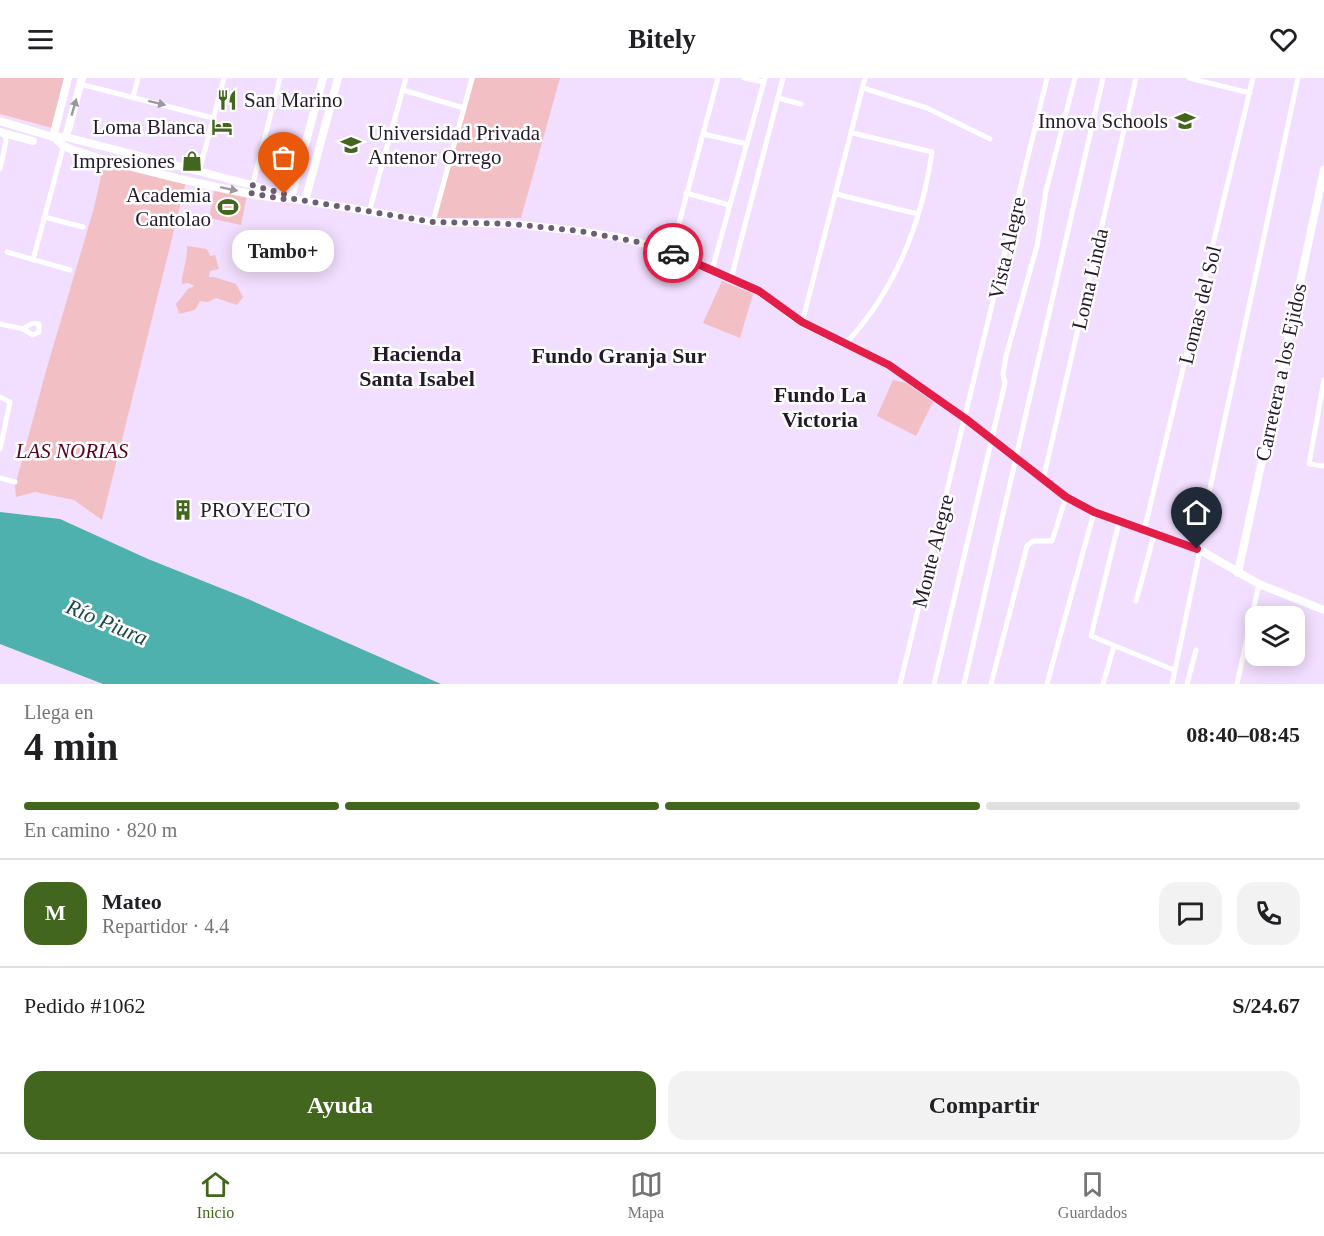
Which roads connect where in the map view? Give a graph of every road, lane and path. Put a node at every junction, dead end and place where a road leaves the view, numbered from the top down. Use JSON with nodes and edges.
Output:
{"nodes":[{"id":1,"x":68,"y":78,"type":"edge"},
{"id":2,"x":138,"y":78,"type":"edge"},
{"id":3,"x":224,"y":78,"type":"edge"},
{"id":4,"x":280,"y":78,"type":"edge"},
{"id":5,"x":323,"y":78,"type":"edge"},
{"id":6,"x":338,"y":78,"type":"edge"},
{"id":7,"x":406,"y":78,"type":"edge"},
{"id":8,"x":472,"y":78,"type":"edge"},
{"id":9,"x":718,"y":78,"type":"edge"},
{"id":10,"x":744,"y":78,"type":"edge"},
{"id":11,"x":783,"y":78,"type":"edge"},
{"id":12,"x":866,"y":78,"type":"edge"},
{"id":13,"x":1047,"y":78,"type":"edge"},
{"id":14,"x":1075,"y":78,"type":"edge"},
{"id":15,"x":1103,"y":78,"type":"edge"},
{"id":16,"x":1136,"y":78,"type":"edge"},
{"id":17,"x":1189,"y":78,"type":"edge"},
{"id":18,"x":1253,"y":78,"type":"edge"},
{"id":19,"x":1298,"y":78,"type":"edge"},
{"id":20,"x":1197,"y":79,"type":"edge"},
{"id":21,"x":765,"y":80,"type":"edge"},
{"id":22,"x":81,"y":81,"type":"edge"},
{"id":23,"x":863,"y":88,"type":"junction"},
{"id":24,"x":403,"y":90,"type":"junction"},
{"id":25,"x":1250,"y":93,"type":"junction"},
{"id":26,"x":133,"y":97,"type":"junction"},
{"id":27,"x":778,"y":98,"type":"junction"},
{"id":28,"x":801,"y":104,"type":"dead end"},
{"id":29,"x":464,"y":108,"type":"junction"},
{"id":30,"x":213,"y":118,"type":"junction"},
{"id":31,"x":2,"y":121,"type":"edge"},
{"id":32,"x":26,"y":128,"type":"junction"},
{"id":33,"x":853,"y":133,"type":"junction"},
{"id":34,"x":6,"y":134,"type":"edge"},
{"id":35,"x":703,"y":134,"type":"junction"},
{"id":36,"x":53,"y":136,"type":"junction"},
{"id":37,"x":66,"y":137,"type":"junction"},
{"id":38,"x":990,"y":139,"type":"dead end"},
{"id":39,"x":33,"y":141,"type":"dead end"},
{"id":40,"x":747,"y":144,"type":"junction"},
{"id":41,"x":63,"y":146,"type":"junction"},
{"id":42,"x":0,"y":169,"type":"edge"},
{"id":43,"x":1324,"y":170,"type":"edge"},
{"id":44,"x":199,"y":172,"type":"junction"},
{"id":45,"x":251,"y":189,"type":"junction"},
{"id":46,"x":686,"y":193,"type":"junction"},
{"id":47,"x":836,"y":194,"type":"junction"},
{"id":48,"x":286,"y":197,"type":"junction"},
{"id":49,"x":305,"y":201,"type":"junction"},
{"id":50,"x":729,"y":205,"type":"junction"},
{"id":51,"x":369,"y":213,"type":"junction"},
{"id":52,"x":918,"y":214,"type":"junction"},
{"id":53,"x":44,"y":217,"type":"junction"},
{"id":54,"x":433,"y":222,"type":"junction"},
{"id":55,"x":83,"y":227,"type":"dead end"},
{"id":56,"x":7,"y":252,"type":"dead end"},
{"id":57,"x":671,"y":253,"type":"junction"},
{"id":58,"x":33,"y":260,"type":"junction"},
{"id":59,"x":70,"y":270,"type":"dead end"},
{"id":60,"x":712,"y":270,"type":"junction"},
{"id":61,"x":731,"y":279,"type":"junction"},
{"id":62,"x":802,"y":322,"type":"junction"},
{"id":63,"x":0,"y":324,"type":"edge"},
{"id":64,"x":23,"y":329,"type":"dead end"},
{"id":65,"x":846,"y":343,"type":"junction"},
{"id":66,"x":1324,"y":380,"type":"edge"},
{"id":67,"x":1322,"y":394,"type":"edge"},
{"id":68,"x":0,"y":397,"type":"edge"},
{"id":69,"x":966,"y":419,"type":"junction"},
{"id":70,"x":991,"y":438,"type":"junction"},
{"id":71,"x":0,"y":449,"type":"edge"},
{"id":72,"x":1016,"y":460,"type":"junction"},
{"id":73,"x":1324,"y":466,"type":"edge"},
{"id":74,"x":0,"y":478,"type":"edge"},
{"id":75,"x":1043,"y":481,"type":"junction"},
{"id":76,"x":15,"y":483,"type":"dead end"},
{"id":77,"x":1066,"y":497,"type":"junction"},
{"id":78,"x":1094,"y":512,"type":"junction"},
{"id":79,"x":1119,"y":522,"type":"junction"},
{"id":80,"x":1144,"y":532,"type":"junction"},
{"id":81,"x":1154,"y":535,"type":"junction"},
{"id":82,"x":1199,"y":550,"type":"junction"},
{"id":83,"x":1238,"y":573,"type":"junction"},
{"id":84,"x":1259,"y":584,"type":"junction"},
{"id":85,"x":1136,"y":602,"type":"dead end"},
{"id":86,"x":1324,"y":610,"type":"edge"},
{"id":87,"x":1114,"y":646,"type":"junction"},
{"id":88,"x":1196,"y":650,"type":"dead end"},
{"id":89,"x":1174,"y":670,"type":"junction"},
{"id":90,"x":900,"y":684,"type":"edge"},
{"id":91,"x":934,"y":684,"type":"edge"},
{"id":92,"x":964,"y":684,"type":"edge"},
{"id":93,"x":991,"y":684,"type":"edge"},
{"id":94,"x":1047,"y":684,"type":"edge"},
{"id":95,"x":1103,"y":684,"type":"edge"},
{"id":96,"x":1172,"y":684,"type":"edge"},
{"id":97,"x":1187,"y":684,"type":"edge"},
{"id":98,"x":1237,"y":684,"type":"edge"}],
"edges":[{"from":1,"to":36,"type":"main road"},
{"from":2,"to":26,"type":"street"},
{"from":3,"to":30,"type":"street"},
{"from":4,"to":45,"type":"street"},
{"from":5,"to":48,"type":"main road"},
{"from":6,"to":49,"type":"main road"},
{"from":7,"to":24,"type":"street"},
{"from":8,"to":29,"type":"street"},
{"from":9,"to":35,"type":"street"},
{"from":10,"to":21,"type":"street"},
{"from":11,"to":27,"type":"street"},
{"from":12,"to":23,"type":"street"},
{"from":13,"to":69,"type":"street","name":"Vista Alegre"},
{"from":14,"to":70,"type":"street"},
{"from":15,"to":72,"type":"street"},
{"from":16,"to":75,"type":"street","name":"Loma Linda"},
{"from":17,"to":20,"type":"street"},
{"from":18,"to":25,"type":"street","name":"Lomas del Sol"},
{"from":19,"to":82,"type":"street"},
{"from":20,"to":25,"type":"street"},
{"from":21,"to":40,"type":"street"},
{"from":22,"to":26,"type":"street"},
{"from":37,"to":22,"type":"main road","one_way":true},
{"from":23,"to":33,"type":"street"},
{"from":23,"to":38,"type":"street"},
{"from":24,"to":29,"type":"street"},
{"from":24,"to":51,"type":"street"},
{"from":25,"to":80,"type":"street","name":"Lomas del Sol"},
{"from":26,"to":30,"type":"street","one_way":true},
{"from":27,"to":28,"type":"street"},
{"from":27,"to":61,"type":"street"},
{"from":29,"to":54,"type":"street"},
{"from":30,"to":44,"type":"street"},
{"from":31,"to":32,"type":"main road"},
{"from":31,"to":34,"type":"main road"},
{"from":32,"to":34,"type":"street"},
{"from":32,"to":36,"type":"main road"},
{"from":33,"to":47,"type":"street"},
{"from":33,"to":52,"type":"street"},
{"from":34,"to":39,"type":"main road"},
{"from":34,"to":42,"type":"street"},
{"from":35,"to":40,"type":"street"},
{"from":35,"to":46,"type":"street"},
{"from":36,"to":37,"type":"main road"},
{"from":36,"to":41,"type":"main road"},
{"from":37,"to":41,"type":"street"},
{"from":37,"to":44,"type":"main road"},
{"from":40,"to":50,"type":"street"},
{"from":41,"to":45,"type":"main road","one_way":true},
{"from":41,"to":53,"type":"street"},
{"from":43,"to":83,"type":"main road","name":"Carretera a los Ejidos"},
{"from":44,"to":45,"type":"main road"},
{"from":45,"to":48,"type":"main road"},
{"from":46,"to":50,"type":"street"},
{"from":46,"to":57,"type":"street"},
{"from":47,"to":52,"type":"street"},
{"from":47,"to":62,"type":"street"},
{"from":48,"to":49,"type":"main road"},
{"from":49,"to":51,"type":"main road"},
{"from":50,"to":60,"type":"street"},
{"from":51,"to":54,"type":"main road"},
{"from":52,"to":65,"type":"street"},
{"from":53,"to":55,"type":"street"},
{"from":53,"to":58,"type":"street"},
{"from":54,"to":57,"type":"main road"},
{"from":56,"to":58,"type":"street"},
{"from":57,"to":60,"type":"main road"},
{"from":58,"to":59,"type":"street"},
{"from":60,"to":61,"type":"main road"},
{"from":61,"to":62,"type":"main road"},
{"from":62,"to":65,"type":"main road"},
{"from":63,"to":64,"type":"street"},
{"from":65,"to":69,"type":"main road"},
{"from":66,"to":67,"type":"street"},
{"from":67,"to":73,"type":"street"},
{"from":68,"to":71,"type":"street"},
{"from":69,"to":70,"type":"main road"},
{"from":69,"to":90,"type":"street","name":"Monte Alegre"},
{"from":70,"to":72,"type":"main road"},
{"from":70,"to":91,"type":"street"},
{"from":72,"to":75,"type":"main road"},
{"from":72,"to":92,"type":"street"},
{"from":74,"to":76,"type":"street"},
{"from":75,"to":77,"type":"main road"},
{"from":77,"to":78,"type":"main road"},
{"from":77,"to":93,"type":"street"},
{"from":78,"to":79,"type":"main road"},
{"from":78,"to":94,"type":"street"},
{"from":79,"to":80,"type":"main road"},
{"from":79,"to":87,"type":"street"},
{"from":80,"to":81,"type":"main road"},
{"from":81,"to":82,"type":"main road"},
{"from":81,"to":85,"type":"street"},
{"from":82,"to":83,"type":"main road"},
{"from":82,"to":89,"type":"street"},
{"from":83,"to":84,"type":"main road"},
{"from":84,"to":86,"type":"main road"},
{"from":84,"to":98,"type":"street"},
{"from":87,"to":89,"type":"street"},
{"from":87,"to":95,"type":"street"},
{"from":88,"to":97,"type":"street"},
{"from":89,"to":96,"type":"street"}]}
